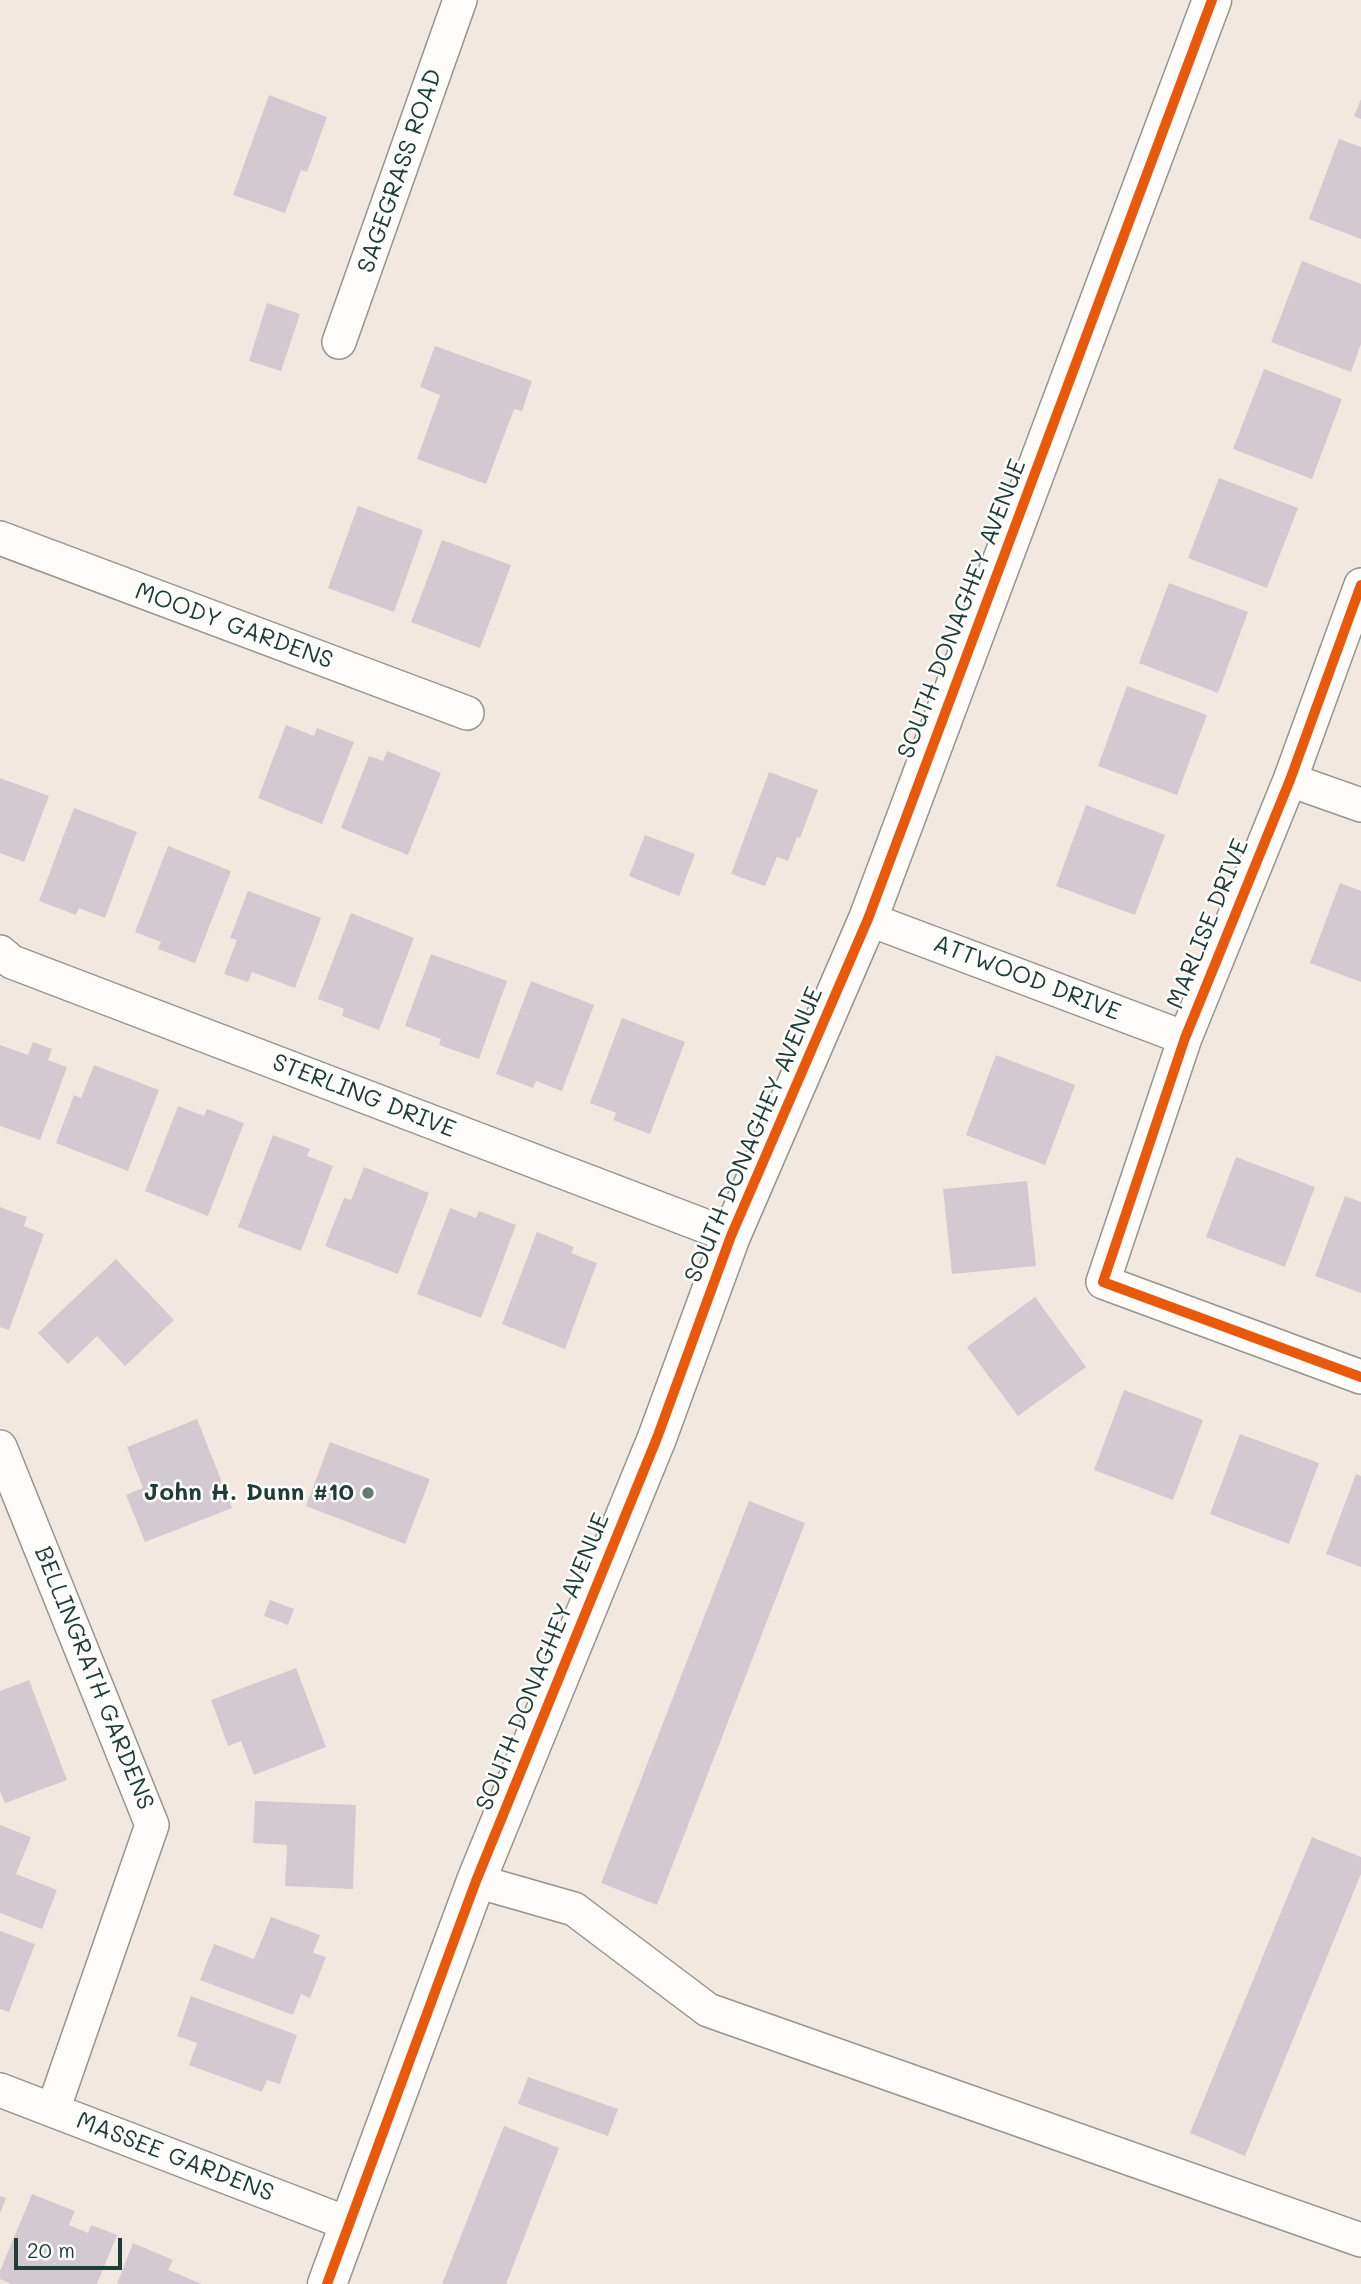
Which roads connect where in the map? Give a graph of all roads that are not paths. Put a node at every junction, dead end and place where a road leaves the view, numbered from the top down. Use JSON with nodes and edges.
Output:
{"nodes":[{"id":1,"x":460,"y":0,"type":"edge"},
{"id":2,"x":1212,"y":0,"type":"edge"},
{"id":3,"x":339,"y":342,"type":"dead end"},
{"id":4,"x":0,"y":538,"type":"edge"},
{"id":5,"x":1361,"y":585,"type":"edge"},
{"id":6,"x":467,"y":713,"type":"dead end"},
{"id":7,"x":1290,"y":780,"type":"junction"},
{"id":8,"x":1361,"y":805,"type":"edge"},
{"id":9,"x":868,"y":919,"type":"junction"},
{"id":10,"x":0,"y":952,"type":"edge"},
{"id":11,"x":1185,"y":1038,"type":"junction"},
{"id":12,"x":731,"y":1236,"type":"junction"},
{"id":13,"x":1361,"y":1377,"type":"edge"},
{"id":14,"x":0,"y":1447,"type":"edge"},
{"id":15,"x":476,"y":1881,"type":"junction"},
{"id":16,"x":0,"y":2090,"type":"edge"},
{"id":17,"x":52,"y":2110,"type":"junction"},
{"id":18,"x":349,"y":2224,"type":"junction"},
{"id":19,"x":1361,"y":2239,"type":"edge"},
{"id":20,"x":327,"y":2284,"type":"edge"}],
"edges":[{"from":1,"to":3,"type":"street","name":"SAGEGRASS ROAD"},
{"from":2,"to":9,"type":"street","name":"SOUTH DONAGHEY AVENUE"},
{"from":4,"to":6,"type":"street","name":"MOODY GARDENS"},
{"from":5,"to":7,"type":"street","name":"MARLISE DRIVE"},
{"from":7,"to":8,"type":"street"},
{"from":7,"to":11,"type":"street","name":"MARLISE DRIVE"},
{"from":9,"to":11,"type":"street","name":"ATTWOOD DRIVE"},
{"from":9,"to":12,"type":"street","name":"SOUTH DONAGHEY AVENUE"},
{"from":10,"to":12,"type":"street","name":"STERLING DRIVE"},
{"from":11,"to":13,"type":"street","name":"MARLISE DRIVE"},
{"from":12,"to":15,"type":"street","name":"SOUTH DONAGHEY AVENUE"},
{"from":14,"to":17,"type":"street","name":"BELLINGRATH GARDENS"},
{"from":15,"to":18,"type":"street","name":"SOUTH DONAGHEY AVENUE"},
{"from":15,"to":19,"type":"street"},
{"from":16,"to":17,"type":"street","name":"MASSEE GARDENS"},
{"from":17,"to":18,"type":"street","name":"MASSEE GARDENS"},
{"from":18,"to":20,"type":"street","name":"SOUTH DONAGHEY AVENUE"}]}
